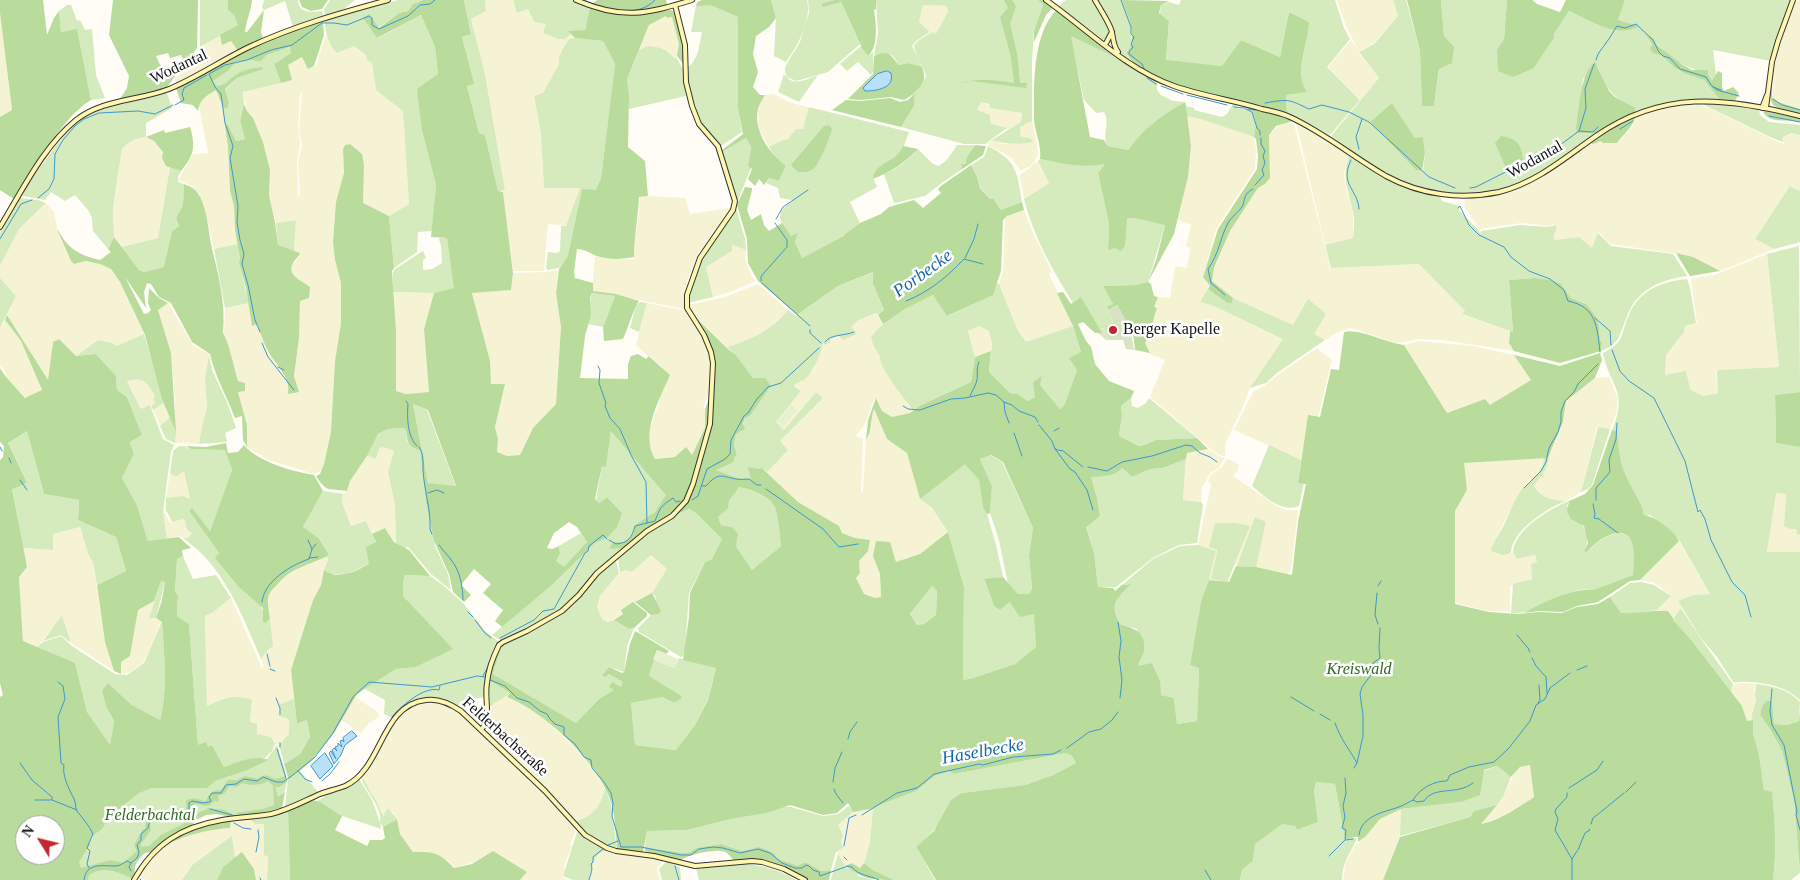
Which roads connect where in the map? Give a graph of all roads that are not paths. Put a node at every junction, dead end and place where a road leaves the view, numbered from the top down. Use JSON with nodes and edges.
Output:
{"nodes":[{"id":1,"x":388,"y":0,"type":"edge"},
{"id":2,"x":576,"y":0,"type":"edge"},
{"id":3,"x":692,"y":0,"type":"edge"},
{"id":4,"x":1046,"y":0,"type":"edge"},
{"id":5,"x":1095,"y":0,"type":"edge"},
{"id":6,"x":1793,"y":0,"type":"edge"},
{"id":7,"x":675,"y":5,"type":"junction"},
{"id":8,"x":1112,"y":32,"type":"junction"},
{"id":9,"x":1113,"y":40,"type":"junction"},
{"id":10,"x":1107,"y":46,"type":"junction"},
{"id":11,"x":1121,"y":56,"type":"junction"},
{"id":12,"x":1768,"y":93,"type":"junction"},
{"id":13,"x":1768,"y":100,"type":"junction"},
{"id":14,"x":1764,"y":108,"type":"junction"},
{"id":15,"x":1778,"y":111,"type":"junction"},
{"id":16,"x":1800,"y":116,"type":"edge"},
{"id":17,"x":0,"y":227,"type":"edge"},
{"id":18,"x":481,"y":730,"type":"junction"},
{"id":19,"x":135,"y":878,"type":"edge"},
{"id":20,"x":805,"y":880,"type":"edge"}],
"edges":[{"from":1,"to":17,"type":"street","name":"Wodantal"},
{"from":2,"to":7,"type":"street"},
{"from":3,"to":7,"type":"street"},
{"from":4,"to":10,"type":"street","name":"Wodantal"},
{"from":5,"to":8,"type":"street","name":"Wodantal"},
{"from":6,"to":12,"type":"street"},
{"from":7,"to":18,"type":"street"},
{"from":8,"to":9,"type":"street","name":"Wodantal"},
{"from":8,"to":10,"type":"street"},
{"from":9,"to":10,"type":"street"},
{"from":9,"to":11,"type":"street","name":"Wodantal"},
{"from":10,"to":11,"type":"street","name":"Wodantal"},
{"from":11,"to":14,"type":"street","name":"Wodantal"},
{"from":12,"to":13,"type":"street"},
{"from":12,"to":14,"type":"street"},
{"from":13,"to":14,"type":"street"},
{"from":13,"to":15,"type":"street"},
{"from":14,"to":15,"type":"street","name":"Wodantal"},
{"from":15,"to":16,"type":"street","name":"Wodantal"},
{"from":18,"to":19,"type":"street","name":"Felderbachstraße"},
{"from":18,"to":20,"type":"street","name":"Felderbachstraße"}]}
